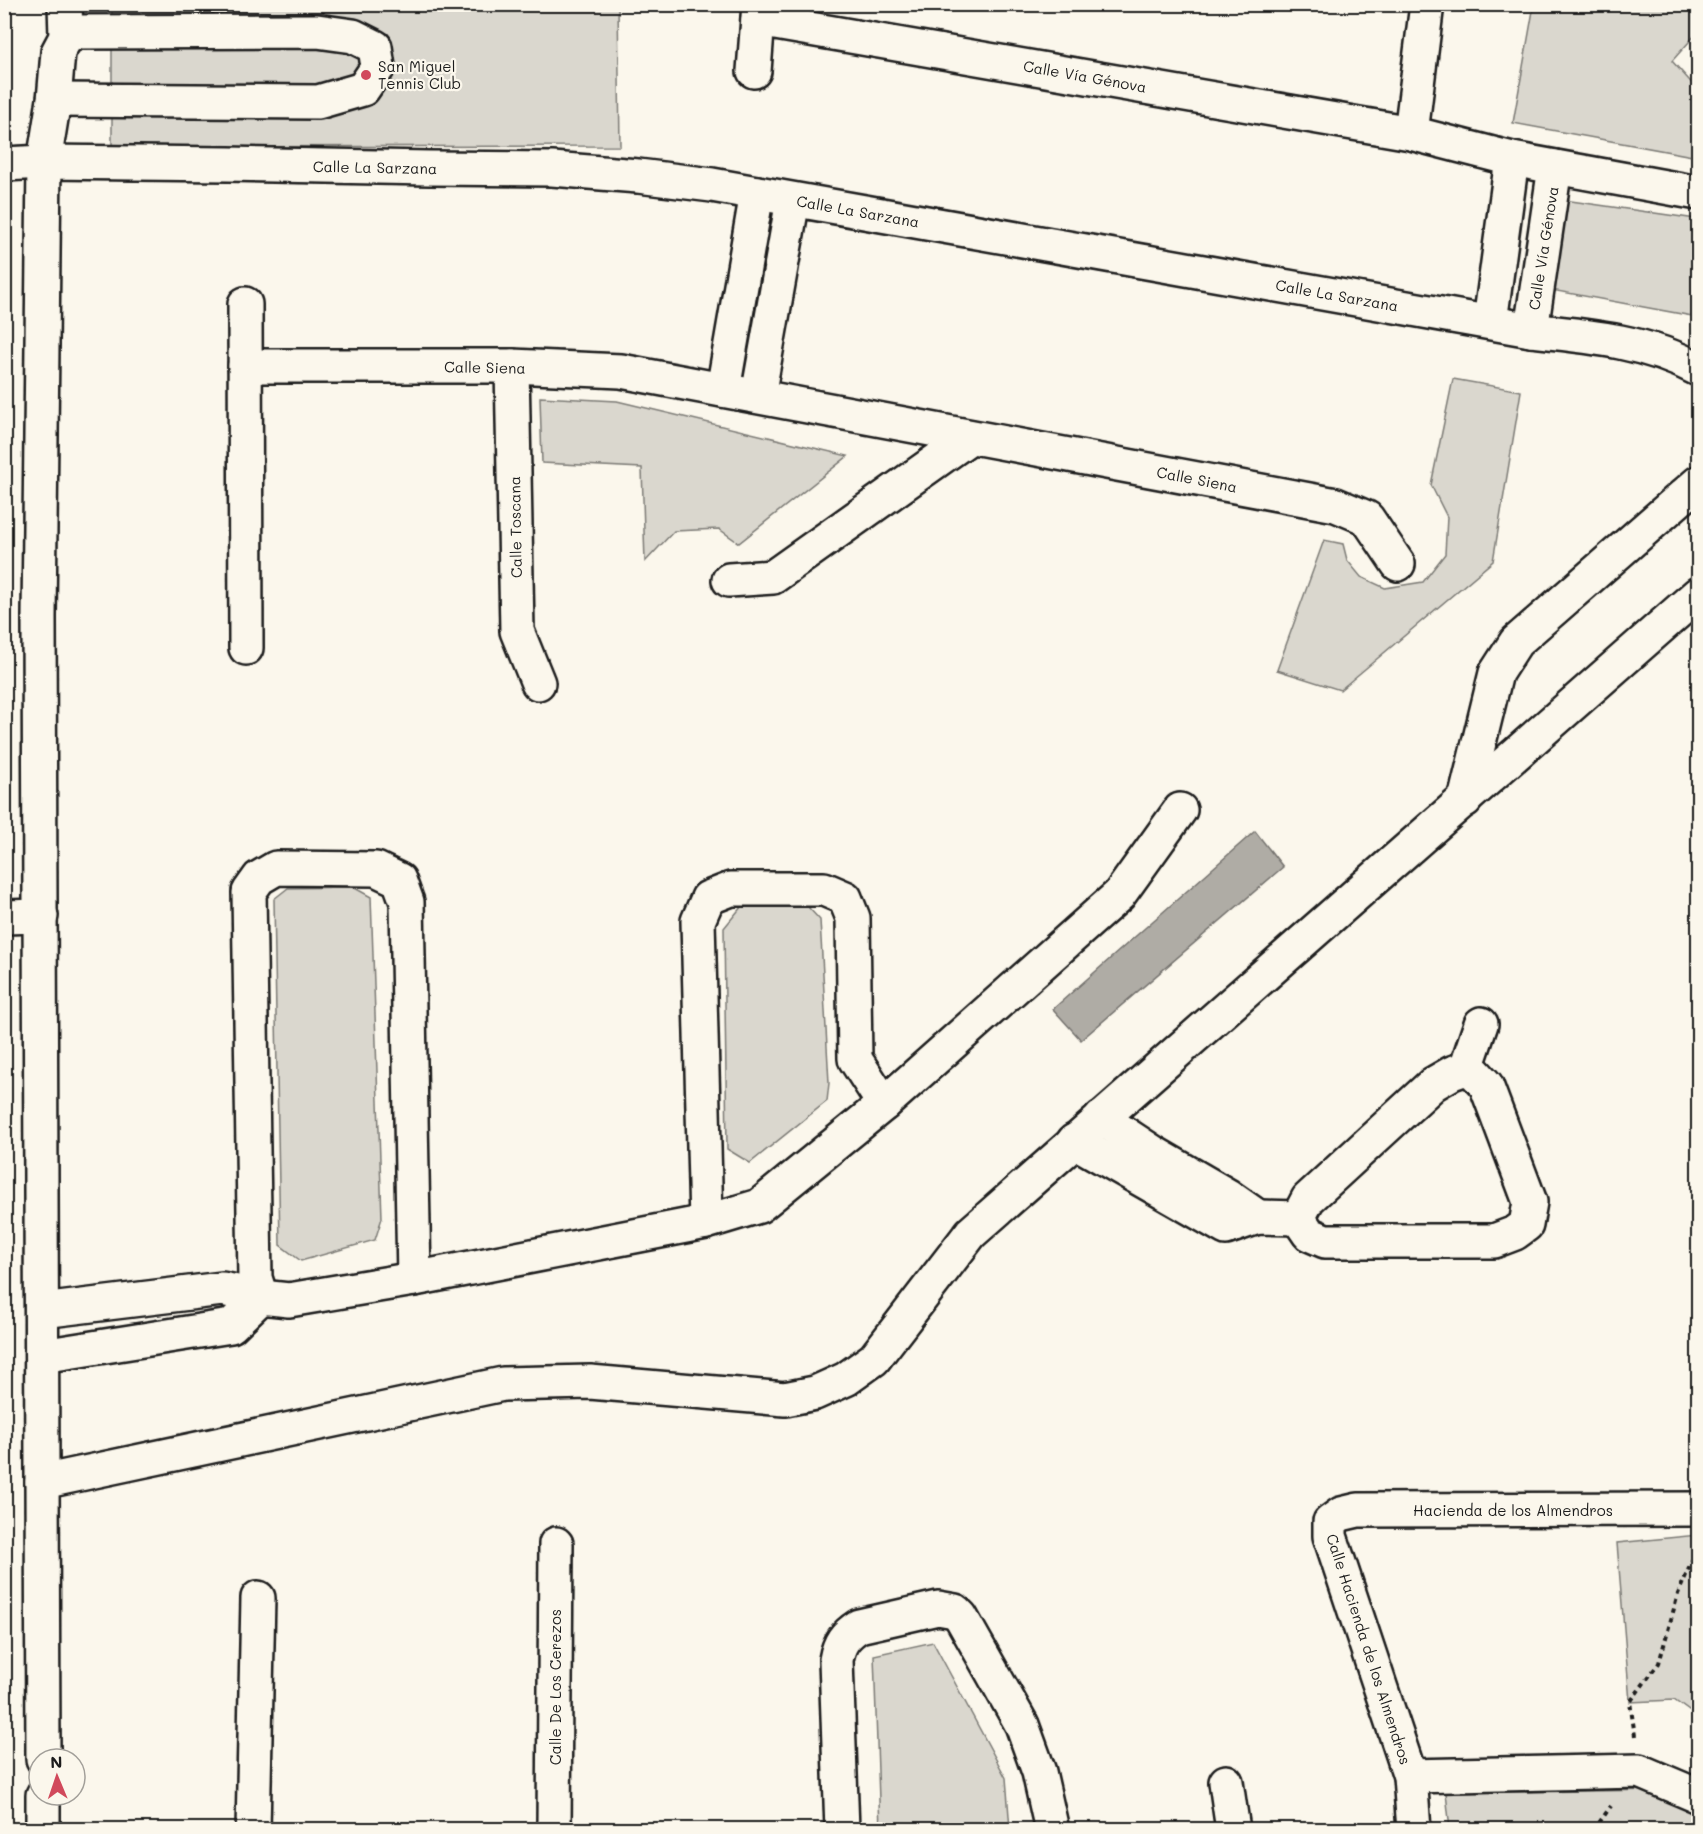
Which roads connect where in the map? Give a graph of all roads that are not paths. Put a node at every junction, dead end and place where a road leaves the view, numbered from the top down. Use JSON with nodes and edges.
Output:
{"nodes":[{"id":1,"x":65,"y":4,"type":"edge"},
{"id":2,"x":1427,"y":4,"type":"edge"},
{"id":3,"x":759,"y":12,"type":"edge"},
{"id":4,"x":66,"y":37,"type":"junction"},
{"id":5,"x":754,"y":71,"type":"dead end"},
{"id":6,"x":54,"y":100,"type":"junction"},
{"id":7,"x":1411,"y":133,"type":"junction"},
{"id":8,"x":1512,"y":159,"type":"junction"},
{"id":9,"x":44,"y":162,"type":"junction"},
{"id":10,"x":4,"y":164,"type":"edge"},
{"id":11,"x":1555,"y":167,"type":"junction"},
{"id":12,"x":757,"y":193,"type":"junction"},
{"id":13,"x":1698,"y":193,"type":"edge"},
{"id":14,"x":793,"y":200,"type":"junction"},
{"id":15,"x":245,"y":304,"type":"dead end"},
{"id":16,"x":1490,"y":322,"type":"junction"},
{"id":17,"x":1531,"y":330,"type":"junction"},
{"id":18,"x":245,"y":366,"type":"junction"},
{"id":19,"x":512,"y":366,"type":"junction"},
{"id":20,"x":1698,"y":369,"type":"edge"},
{"id":21,"x":723,"y":390,"type":"junction"},
{"id":22,"x":758,"y":396,"type":"junction"},
{"id":23,"x":970,"y":437,"type":"junction"},
{"id":24,"x":1698,"y":483,"type":"edge"},
{"id":25,"x":1398,"y":564,"type":"dead end"},
{"id":26,"x":729,"y":580,"type":"dead end"},
{"id":27,"x":1698,"y":594,"type":"edge"},
{"id":28,"x":246,"y":648,"type":"dead end"},
{"id":29,"x":538,"y":683,"type":"dead end"},
{"id":30,"x":1465,"y":800,"type":"junction"},
{"id":31,"x":1180,"y":810,"type":"dead end"},
{"id":32,"x":41,"y":916,"type":"junction"},
{"id":33,"x":4,"y":917,"type":"edge"},
{"id":34,"x":1481,"y":1024,"type":"dead end"},
{"id":35,"x":1466,"y":1068,"type":"junction"},
{"id":36,"x":884,"y":1104,"type":"junction"},
{"id":37,"x":1101,"y":1118,"type":"junction"},
{"id":38,"x":1074,"y":1141,"type":"junction"},
{"id":39,"x":1258,"y":1217,"type":"junction"},
{"id":40,"x":1298,"y":1218,"type":"junction"},
{"id":41,"x":706,"y":1222,"type":"junction"},
{"id":42,"x":414,"y":1279,"type":"junction"},
{"id":43,"x":261,"y":1298,"type":"junction"},
{"id":44,"x":42,"y":1311,"type":"junction"},
{"id":45,"x":42,"y":1356,"type":"junction"},
{"id":46,"x":42,"y":1482,"type":"junction"},
{"id":47,"x":1698,"y":1509,"type":"edge"},
{"id":48,"x":1330,"y":1522,"type":"joint"},
{"id":49,"x":556,"y":1545,"type":"dead end"},
{"id":50,"x":258,"y":1598,"type":"dead end"},
{"id":51,"x":43,"y":1747,"type":"edge"},
{"id":52,"x":1410,"y":1776,"type":"junction"},
{"id":53,"x":1226,"y":1782,"type":"dead end"},
{"id":54,"x":1698,"y":1796,"type":"edge"},
{"id":55,"x":43,"y":1807,"type":"edge"},
{"id":56,"x":43,"y":1830,"type":"edge"},
{"id":57,"x":253,"y":1830,"type":"edge"},
{"id":58,"x":554,"y":1830,"type":"edge"},
{"id":59,"x":842,"y":1830,"type":"edge"},
{"id":60,"x":1052,"y":1830,"type":"edge"},
{"id":61,"x":1233,"y":1830,"type":"edge"},
{"id":62,"x":1414,"y":1830,"type":"edge"}],
"edges":[{"from":1,"to":4,"type":"street"},
{"from":2,"to":7,"type":"street"},
{"from":3,"to":5,"type":"street","name":"Calle Vía Génova"},
{"from":3,"to":7,"type":"street","name":"Calle Vía Génova"},
{"from":4,"to":6,"type":"street"},
{"from":4,"to":6,"type":"street"},
{"from":6,"to":9,"type":"street"},
{"from":7,"to":8,"type":"street","name":"Calle Vía Génova"},
{"from":8,"to":11,"type":"street","name":"Calle Vía Génova"},
{"from":8,"to":16,"type":"street"},
{"from":9,"to":10,"type":"street","name":"Calle La Sarzana"},
{"from":9,"to":12,"type":"street","name":"Calle La Sarzana"},
{"from":9,"to":32,"type":"street"},
{"from":11,"to":13,"type":"street","name":"Calle Vía Génova"},
{"from":11,"to":17,"type":"street","name":"Calle Vía Génova"},
{"from":12,"to":14,"type":"street","name":"Calle La Sarzana"},
{"from":12,"to":21,"type":"street"},
{"from":14,"to":16,"type":"street","name":"Calle La Sarzana"},
{"from":14,"to":22,"type":"street"},
{"from":15,"to":18,"type":"street"},
{"from":16,"to":17,"type":"street","name":"Calle La Sarzana"},
{"from":17,"to":20,"type":"street","name":"Calle La Sarzana"},
{"from":18,"to":19,"type":"street","name":"Calle Siena"},
{"from":18,"to":28,"type":"street"},
{"from":19,"to":21,"type":"street","name":"Calle Siena"},
{"from":19,"to":29,"type":"street","name":"Calle Toscana"},
{"from":21,"to":22,"type":"street","name":"Calle Siena"},
{"from":22,"to":23,"type":"street","name":"Calle Siena"},
{"from":23,"to":25,"type":"street","name":"Calle Siena"},
{"from":23,"to":26,"type":"street"},
{"from":24,"to":30,"type":"street"},
{"from":27,"to":30,"type":"street"},
{"from":30,"to":37,"type":"street"},
{"from":31,"to":36,"type":"street"},
{"from":32,"to":33,"type":"street"},
{"from":32,"to":44,"type":"street"},
{"from":34,"to":35,"type":"street"},
{"from":35,"to":40,"type":"street"},
{"from":35,"to":40,"type":"street"},
{"from":36,"to":41,"type":"street"},
{"from":36,"to":41,"type":"street"},
{"from":37,"to":38,"type":"street"},
{"from":37,"to":39,"type":"street"},
{"from":38,"to":39,"type":"street"},
{"from":38,"to":46,"type":"street"},
{"from":39,"to":40,"type":"street"},
{"from":41,"to":42,"type":"street"},
{"from":42,"to":43,"type":"street"},
{"from":42,"to":43,"type":"street"},
{"from":43,"to":44,"type":"street"},
{"from":43,"to":45,"type":"street"},
{"from":44,"to":45,"type":"street"},
{"from":45,"to":46,"type":"street"},
{"from":46,"to":51,"type":"street"},
{"from":47,"to":48,"type":"street","name":"Hacienda de los Almendros"},
{"from":48,"to":52,"type":"street","name":"Calle Hacienda de los Almendros"},
{"from":49,"to":58,"type":"street","name":"Calle De Los Cerezos"},
{"from":50,"to":57,"type":"street"},
{"from":52,"to":54,"type":"street","name":"Calle Hacienda de los Almendros"},
{"from":52,"to":62,"type":"street","name":"Calle Hacienda de los Almendros"},
{"from":53,"to":61,"type":"street"},
{"from":55,"to":56,"type":"street"},
{"from":59,"to":60,"type":"street"}]}
